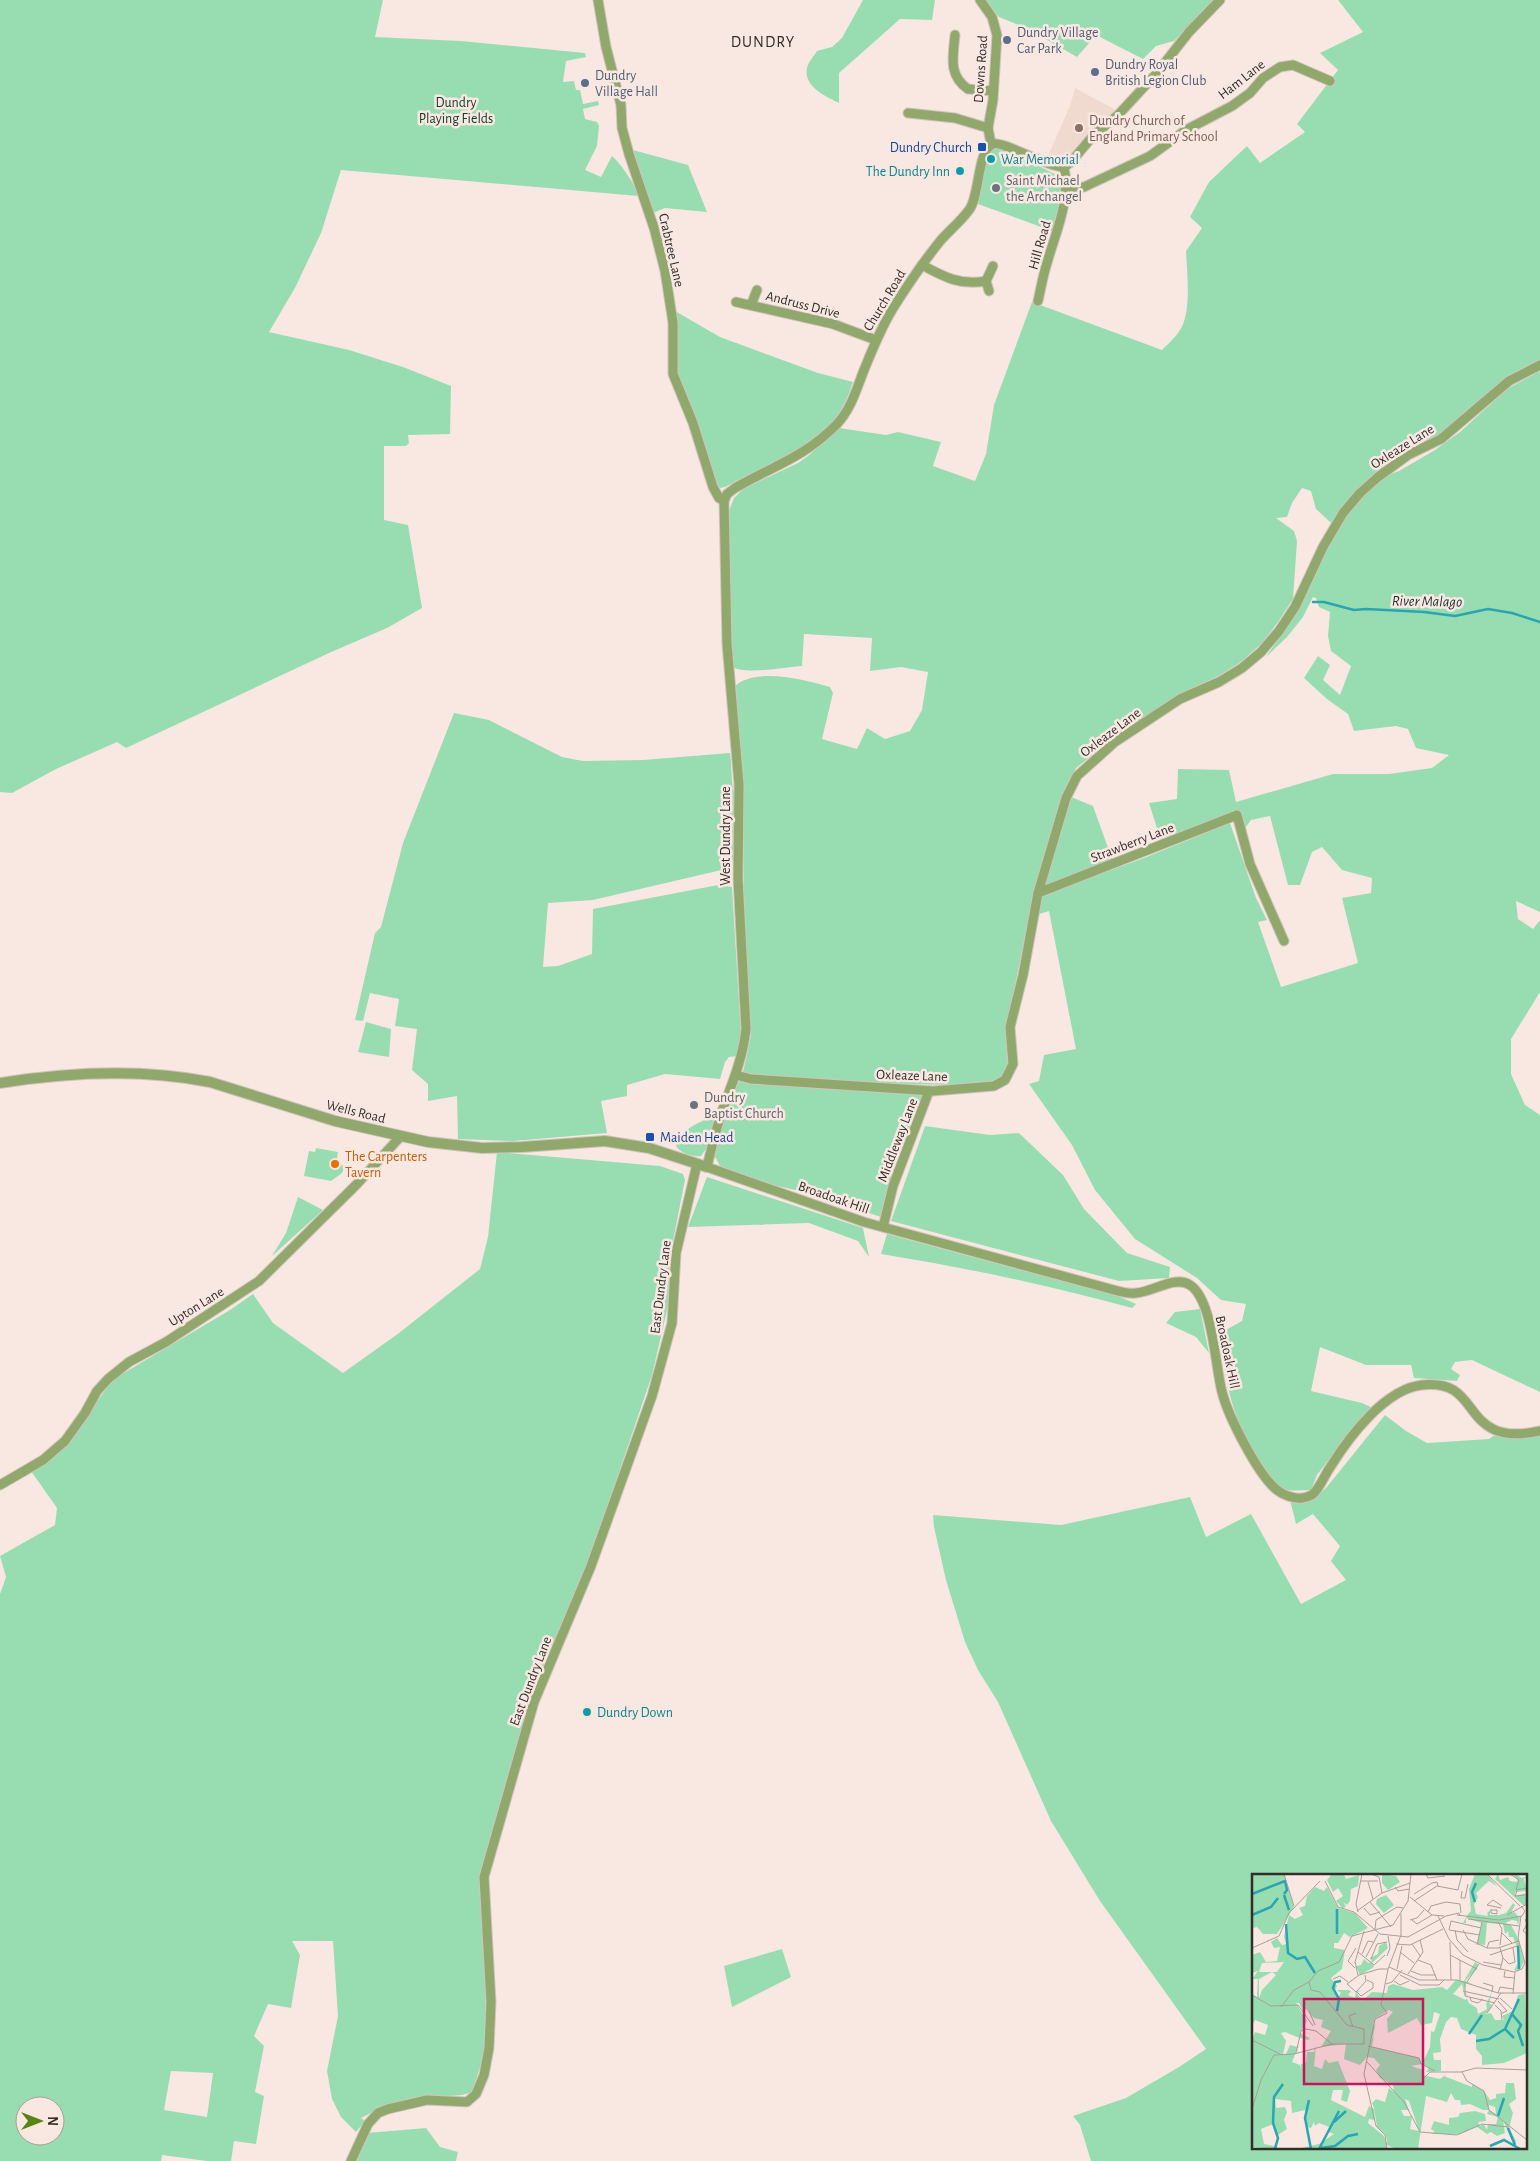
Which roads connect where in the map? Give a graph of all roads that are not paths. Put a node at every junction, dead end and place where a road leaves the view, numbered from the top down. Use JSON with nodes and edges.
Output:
{"nodes":[{"id":1,"x":598,"y":0,"type":"edge"},
{"id":2,"x":980,"y":0,"type":"edge"},
{"id":3,"x":1220,"y":0,"type":"edge"},
{"id":4,"x":955,"y":35,"type":"dead end"},
{"id":5,"x":1330,"y":81,"type":"dead end"},
{"id":6,"x":993,"y":91,"type":"junction"},
{"id":7,"x":914,"y":117,"type":"dead end"},
{"id":8,"x":988,"y":128,"type":"junction"},
{"id":9,"x":991,"y":144,"type":"junction"},
{"id":10,"x":1064,"y":167,"type":"junction"},
{"id":11,"x":1066,"y":191,"type":"junction"},
{"id":12,"x":922,"y":265,"type":"junction"},
{"id":13,"x":993,"y":266,"type":"dead end"},
{"id":14,"x":986,"y":281,"type":"junction"},
{"id":15,"x":757,"y":290,"type":"dead end"},
{"id":16,"x":988,"y":292,"type":"dead end"},
{"id":17,"x":1038,"y":301,"type":"dead end"},
{"id":18,"x":736,"y":302,"type":"dead end"},
{"id":19,"x":752,"y":305,"type":"junction"},
{"id":20,"x":876,"y":340,"type":"junction"},
{"id":21,"x":1540,"y":365,"type":"edge"},
{"id":22,"x":724,"y":501,"type":"junction"},
{"id":23,"x":1038,"y":893,"type":"junction"},
{"id":24,"x":1284,"y":941,"type":"dead end"},
{"id":25,"x":736,"y":1075,"type":"junction"},
{"id":26,"x":0,"y":1083,"type":"edge"},
{"id":27,"x":930,"y":1091,"type":"junction"},
{"id":28,"x":400,"y":1137,"type":"junction"},
{"id":29,"x":702,"y":1165,"type":"junction"},
{"id":30,"x":882,"y":1227,"type":"junction"},
{"id":31,"x":1540,"y":1431,"type":"edge"},
{"id":32,"x":0,"y":1484,"type":"edge"},
{"id":33,"x":352,"y":2161,"type":"edge"}],
"edges":[{"from":1,"to":22,"type":"street","name":"Crabtree Lane"},
{"from":2,"to":6,"type":"street","name":"Downs Road"},
{"from":3,"to":10,"type":"street"},
{"from":4,"to":6,"type":"street"},
{"from":5,"to":11,"type":"street","name":"Ham Lane"},
{"from":6,"to":8,"type":"street","name":"Downs Road"},
{"from":7,"to":8,"type":"street"},
{"from":8,"to":9,"type":"street","name":"Downs Road"},
{"from":9,"to":10,"type":"street"},
{"from":9,"to":12,"type":"street","name":"Church Road"},
{"from":10,"to":11,"type":"street","name":"Hill Road"},
{"from":11,"to":17,"type":"street","name":"Hill Road"},
{"from":12,"to":14,"type":"street"},
{"from":12,"to":20,"type":"street","name":"Church Road"},
{"from":13,"to":14,"type":"street"},
{"from":14,"to":16,"type":"street"},
{"from":15,"to":19,"type":"street","name":"Andruss Drive"},
{"from":18,"to":19,"type":"street","name":"Andruss Drive"},
{"from":19,"to":20,"type":"street","name":"Andruss Drive"},
{"from":20,"to":22,"type":"street","name":"Church Road"},
{"from":21,"to":23,"type":"street","name":"Oxleaze Lane"},
{"from":22,"to":25,"type":"street","name":"West Dundry Lane"},
{"from":23,"to":24,"type":"street","name":"Strawberry Lane"},
{"from":23,"to":27,"type":"street","name":"Oxleaze Lane"},
{"from":25,"to":27,"type":"street","name":"Oxleaze Lane"},
{"from":25,"to":29,"type":"street","name":"West Dundry Lane"},
{"from":26,"to":28,"type":"street","name":"Wells Road"},
{"from":27,"to":30,"type":"street","name":"Middleway Lane"},
{"from":28,"to":29,"type":"street","name":"Wells Road"},
{"from":28,"to":32,"type":"street","name":"Upton Lane"},
{"from":29,"to":30,"type":"street","name":"Broadoak Hill"},
{"from":29,"to":33,"type":"street","name":"East Dundry Lane"},
{"from":30,"to":31,"type":"street","name":"Broadoak Hill"}]}
